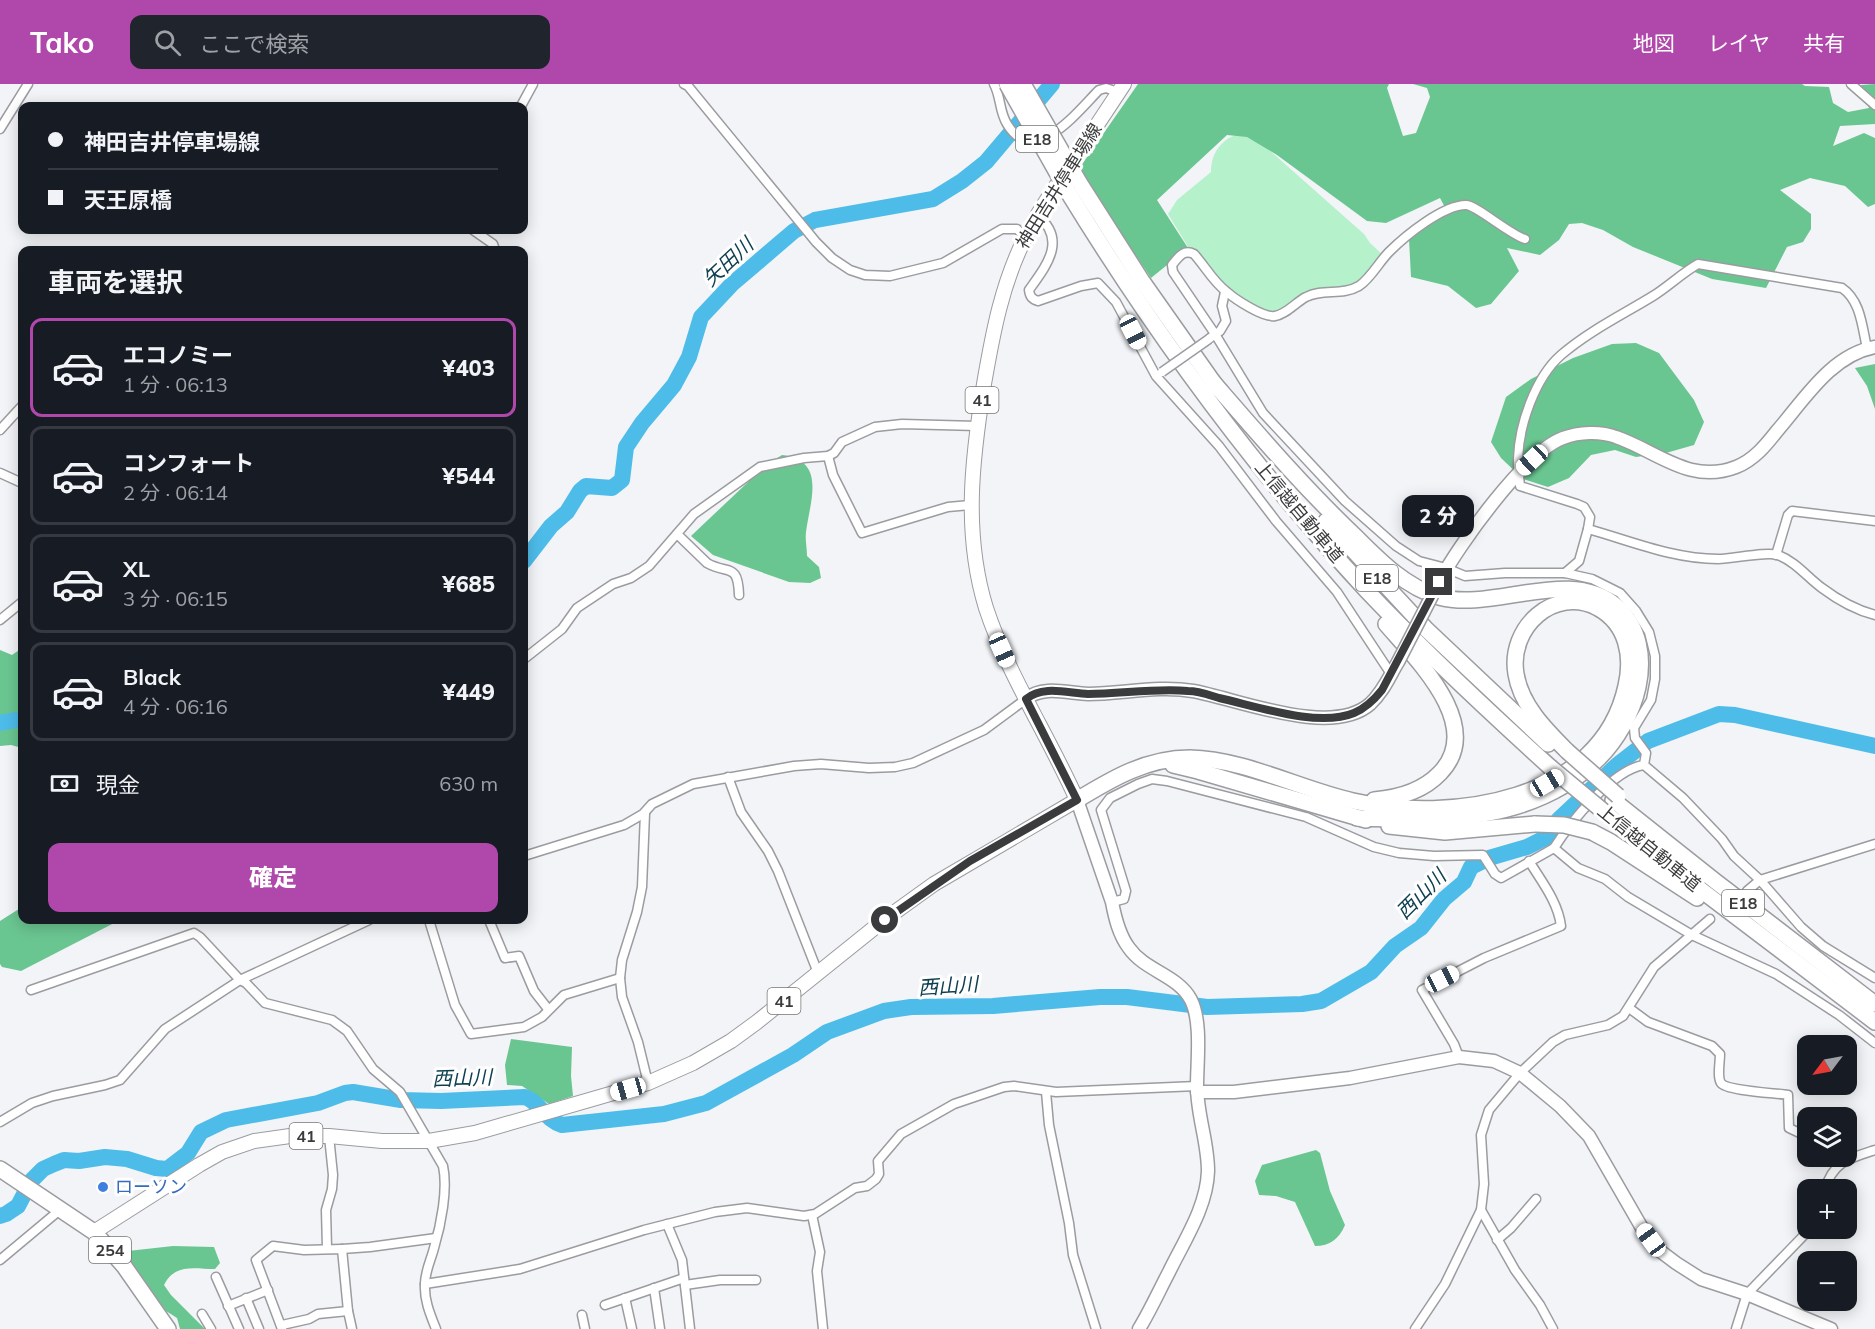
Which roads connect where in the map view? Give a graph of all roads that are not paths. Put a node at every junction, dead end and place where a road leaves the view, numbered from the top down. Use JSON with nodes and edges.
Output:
{"nodes":[{"id":1,"x":28,"y":84,"type":"edge"},
{"id":2,"x":532,"y":84,"type":"edge"},
{"id":3,"x":994,"y":84,"type":"edge"},
{"id":4,"x":1006,"y":84,"type":"edge"},
{"id":5,"x":1023,"y":84,"type":"edge"},
{"id":6,"x":1851,"y":84,"type":"edge"},
{"id":7,"x":687,"y":85,"type":"edge"},
{"id":8,"x":1121,"y":88,"type":"edge"},
{"id":9,"x":523,"y":102,"type":"edge"},
{"id":10,"x":1875,"y":105,"type":"edge"},
{"id":11,"x":0,"y":129,"type":"edge"},
{"id":12,"x":1074,"y":187,"type":"junction"},
{"id":13,"x":1037,"y":215,"type":"junction"},
{"id":14,"x":479,"y":234,"type":"edge"},
{"id":15,"x":1025,"y":237,"type":"junction"},
{"id":16,"x":1525,"y":239,"type":"dead end"},
{"id":17,"x":494,"y":246,"type":"edge"},
{"id":18,"x":1226,"y":292,"type":"junction"},
{"id":19,"x":1212,"y":336,"type":"junction"},
{"id":20,"x":1871,"y":347,"type":"edge"},
{"id":21,"x":1159,"y":374,"type":"junction"},
{"id":22,"x":1212,"y":381,"type":"junction"},
{"id":23,"x":18,"y":410,"type":"edge"},
{"id":24,"x":977,"y":426,"type":"junction"},
{"id":25,"x":0,"y":430,"type":"edge"},
{"id":26,"x":1241,"y":443,"type":"junction"},
{"id":27,"x":828,"y":456,"type":"junction"},
{"id":28,"x":0,"y":473,"type":"edge"},
{"id":29,"x":1519,"y":474,"type":"junction"},
{"id":30,"x":18,"y":481,"type":"edge"},
{"id":31,"x":970,"y":505,"type":"junction"},
{"id":32,"x":1875,"y":521,"type":"edge"},
{"id":33,"x":1588,"y":529,"type":"junction"},
{"id":34,"x":677,"y":534,"type":"junction"},
{"id":35,"x":1776,"y":555,"type":"junction"},
{"id":36,"x":1446,"y":568,"type":"junction"},
{"id":37,"x":1565,"y":573,"type":"junction"},
{"id":38,"x":740,"y":595,"type":"dead end"},
{"id":39,"x":18,"y":606,"type":"edge"},
{"id":40,"x":1875,"y":615,"type":"edge"},
{"id":41,"x":0,"y":620,"type":"edge"},
{"id":42,"x":528,"y":656,"type":"edge"},
{"id":43,"x":1391,"y":674,"type":"junction"},
{"id":44,"x":1026,"y":699,"type":"junction"},
{"id":45,"x":1559,"y":758,"type":"junction"},
{"id":46,"x":1145,"y":765,"type":"junction"},
{"id":47,"x":1644,"y":765,"type":"junction"},
{"id":48,"x":728,"y":777,"type":"junction"},
{"id":49,"x":1335,"y":797,"type":"junction"},
{"id":50,"x":1077,"y":800,"type":"junction"},
{"id":51,"x":1611,"y":802,"type":"junction"},
{"id":52,"x":645,"y":813,"type":"junction"},
{"id":53,"x":1357,"y":818,"type":"junction"},
{"id":54,"x":1875,"y":844,"type":"edge"},
{"id":55,"x":1554,"y":848,"type":"junction"},
{"id":56,"x":528,"y":855,"type":"edge"},
{"id":57,"x":1529,"y":861,"type":"junction"},
{"id":58,"x":1760,"y":880,"type":"junction"},
{"id":59,"x":1747,"y":891,"type":"dead end"},
{"id":60,"x":1112,"y":902,"type":"junction"},
{"id":61,"x":1710,"y":919,"type":"dead end"},
{"id":62,"x":360,"y":924,"type":"edge"},
{"id":63,"x":430,"y":924,"type":"edge"},
{"id":64,"x":491,"y":924,"type":"edge"},
{"id":65,"x":1692,"y":935,"type":"junction"},
{"id":66,"x":818,"y":973,"type":"junction"},
{"id":67,"x":620,"y":978,"type":"junction"},
{"id":68,"x":1875,"y":978,"type":"edge"},
{"id":69,"x":240,"y":980,"type":"junction"},
{"id":70,"x":1824,"y":984,"type":"junction"},
{"id":71,"x":31,"y":990,"type":"dead end"},
{"id":72,"x":1875,"y":1004,"type":"edge"},
{"id":73,"x":1629,"y":1008,"type":"junction"},
{"id":74,"x":548,"y":1010,"type":"junction"},
{"id":75,"x":1875,"y":1022,"type":"edge"},
{"id":76,"x":1875,"y":1043,"type":"edge"},
{"id":77,"x":1459,"y":1057,"type":"junction"},
{"id":78,"x":1520,"y":1073,"type":"junction"},
{"id":79,"x":648,"y":1083,"type":"junction"},
{"id":80,"x":1197,"y":1089,"type":"junction"},
{"id":81,"x":1046,"y":1092,"type":"junction"},
{"id":82,"x":0,"y":1122,"type":"edge"},
{"id":83,"x":1797,"y":1132,"type":"edge"},
{"id":84,"x":329,"y":1136,"type":"junction"},
{"id":85,"x":429,"y":1141,"type":"junction"},
{"id":86,"x":1875,"y":1150,"type":"edge"},
{"id":87,"x":1857,"y":1154,"type":"edge"},
{"id":88,"x":0,"y":1169,"type":"edge"},
{"id":89,"x":1536,"y":1198,"type":"dead end"},
{"id":90,"x":61,"y":1209,"type":"junction"},
{"id":91,"x":1481,"y":1210,"type":"junction"},
{"id":92,"x":812,"y":1215,"type":"junction"},
{"id":93,"x":667,"y":1224,"type":"junction"},
{"id":94,"x":94,"y":1232,"type":"junction"},
{"id":95,"x":436,"y":1238,"type":"junction"},
{"id":96,"x":1800,"y":1239,"type":"edge"},
{"id":97,"x":1497,"y":1240,"type":"junction"},
{"id":98,"x":327,"y":1248,"type":"junction"},
{"id":99,"x":342,"y":1249,"type":"junction"},
{"id":100,"x":0,"y":1260,"type":"edge"},
{"id":101,"x":216,"y":1277,"type":"dead end"},
{"id":102,"x":756,"y":1280,"type":"dead end"},
{"id":103,"x":684,"y":1282,"type":"junction"},
{"id":104,"x":425,"y":1284,"type":"junction"},
{"id":105,"x":654,"y":1288,"type":"junction"},
{"id":106,"x":268,"y":1290,"type":"junction"},
{"id":107,"x":1747,"y":1294,"type":"junction"},
{"id":108,"x":246,"y":1298,"type":"junction"},
{"id":109,"x":625,"y":1298,"type":"junction"},
{"id":110,"x":605,"y":1305,"type":"dead end"},
{"id":111,"x":228,"y":1306,"type":"junction"},
{"id":112,"x":348,"y":1311,"type":"junction"},
{"id":113,"x":202,"y":1314,"type":"dead end"},
{"id":114,"x":582,"y":1315,"type":"dead end"},
{"id":115,"x":282,"y":1328,"type":"edge"},
{"id":116,"x":168,"y":1329,"type":"edge"},
{"id":117,"x":211,"y":1329,"type":"edge"},
{"id":118,"x":238,"y":1329,"type":"edge"},
{"id":119,"x":260,"y":1329,"type":"edge"},
{"id":120,"x":352,"y":1329,"type":"edge"},
{"id":121,"x":436,"y":1329,"type":"edge"},
{"id":122,"x":585,"y":1329,"type":"edge"},
{"id":123,"x":632,"y":1329,"type":"edge"},
{"id":124,"x":660,"y":1329,"type":"edge"},
{"id":125,"x":690,"y":1329,"type":"edge"},
{"id":126,"x":823,"y":1329,"type":"edge"},
{"id":127,"x":1096,"y":1329,"type":"edge"},
{"id":128,"x":1139,"y":1329,"type":"edge"},
{"id":129,"x":1415,"y":1329,"type":"edge"},
{"id":130,"x":1553,"y":1329,"type":"edge"},
{"id":131,"x":1736,"y":1329,"type":"edge"},
{"id":132,"x":1831,"y":1329,"type":"edge"}],
"edges":[{"from":1,"to":11,"type":"street"},
{"from":2,"to":9,"type":"street"},
{"from":3,"to":8,"type":"street"},
{"from":4,"to":12,"type":"highway","name":"上信越自動車道","number":"E18","bridge":true},
{"from":5,"to":12,"type":"highway","name":"上信越自動車道","number":"E18","bridge":true},
{"from":6,"to":10,"type":"street"},
{"from":7,"to":15,"type":"street"},
{"from":8,"to":13,"type":"main road","name":"神田吉井停車場線","number":"41"},
{"from":12,"to":22,"type":"highway","name":"上信越自動車道","number":"E18"},
{"from":12,"to":26,"type":"highway","name":"上信越自動車道","number":"E18"},
{"from":13,"to":15,"type":"main road","name":"神田吉井停車場線","number":"41"},
{"from":13,"to":21,"type":"street"},
{"from":14,"to":17,"type":"street"},
{"from":15,"to":24,"type":"main road","name":"神田吉井停車場線","number":"41"},
{"from":16,"to":18,"type":"street"},
{"from":18,"to":19,"type":"street"},
{"from":18,"to":19,"type":"street"},
{"from":19,"to":21,"type":"street","bridge":true},
{"from":19,"to":36,"type":"street"},
{"from":20,"to":29,"type":"street"},
{"from":20,"to":29,"type":"street"},
{"from":21,"to":43,"type":"street"},
{"from":22,"to":45,"type":"highway","name":"上信越自動車道","number":"E18"},
{"from":22,"to":53,"type":"highway"},
{"from":23,"to":25,"type":"street"},
{"from":24,"to":27,"type":"street"},
{"from":24,"to":31,"type":"main road","name":"神田吉井停車場線","number":"41"},
{"from":26,"to":45,"type":"highway","name":"上信越自動車道","number":"E18"},
{"from":26,"to":49,"type":"highway"},
{"from":27,"to":31,"type":"street"},
{"from":27,"to":34,"type":"street"},
{"from":28,"to":30,"type":"street"},
{"from":29,"to":33,"type":"street"},
{"from":29,"to":36,"type":"street"},
{"from":31,"to":44,"type":"main road","name":"神田吉井停車場線","number":"41"},
{"from":32,"to":35,"type":"street"},
{"from":33,"to":35,"type":"street"},
{"from":33,"to":37,"type":"street"},
{"from":34,"to":38,"type":"street"},
{"from":34,"to":42,"type":"street"},
{"from":35,"to":40,"type":"street"},
{"from":36,"to":37,"type":"street"},
{"from":36,"to":43,"type":"street","bridge":true},
{"from":37,"to":47,"type":"street"},
{"from":39,"to":41,"type":"street"},
{"from":43,"to":44,"type":"street"},
{"from":44,"to":48,"type":"street"},
{"from":44,"to":50,"type":"main road","name":"神田吉井停車場線","number":"41"},
{"from":45,"to":49,"type":"highway"},
{"from":45,"to":51,"type":"highway","name":"上信越自動車道","number":"E18"},
{"from":46,"to":49,"type":"highway"},
{"from":46,"to":50,"type":"highway"},
{"from":46,"to":53,"type":"highway"},
{"from":47,"to":55,"type":"street"},
{"from":47,"to":58,"type":"street"},
{"from":48,"to":52,"type":"street"},
{"from":48,"to":66,"type":"street"},
{"from":50,"to":60,"type":"street"},
{"from":50,"to":66,"type":"main road","number":"41"},
{"from":51,"to":70,"type":"highway","name":"上信越自動車道","number":"E18"},
{"from":51,"to":72,"type":"highway","name":"上信越自動車道","number":"E18"},
{"from":52,"to":56,"type":"street"},
{"from":52,"to":67,"type":"street"},
{"from":53,"to":70,"type":"highway","bridge":true},
{"from":54,"to":58,"type":"street"},
{"from":55,"to":57,"type":"street"},
{"from":55,"to":65,"type":"street"},
{"from":57,"to":60,"type":"street"},
{"from":57,"to":77,"type":"street"},
{"from":58,"to":59,"type":"street"},
{"from":58,"to":68,"type":"street"},
{"from":60,"to":80,"type":"street"},
{"from":61,"to":65,"type":"street"},
{"from":62,"to":69,"type":"street"},
{"from":63,"to":74,"type":"street"},
{"from":64,"to":74,"type":"street"},
{"from":65,"to":73,"type":"street"},
{"from":65,"to":76,"type":"street"},
{"from":66,"to":79,"type":"main road","number":"41"},
{"from":67,"to":74,"type":"street"},
{"from":67,"to":79,"type":"street"},
{"from":69,"to":71,"type":"street"},
{"from":69,"to":82,"type":"street"},
{"from":69,"to":85,"type":"street"},
{"from":70,"to":75,"type":"highway","name":"上信越自動車道","number":"E18"},
{"from":73,"to":78,"type":"street"},
{"from":73,"to":83,"type":"street"},
{"from":77,"to":78,"type":"street"},
{"from":77,"to":80,"type":"street"},
{"from":78,"to":91,"type":"street"},
{"from":78,"to":107,"type":"street"},
{"from":79,"to":85,"type":"main road","number":"41"},
{"from":80,"to":81,"type":"street"},
{"from":80,"to":128,"type":"street"},
{"from":81,"to":92,"type":"street"},
{"from":81,"to":127,"type":"street"},
{"from":84,"to":85,"type":"main road","number":"41"},
{"from":84,"to":94,"type":"main road","number":"41"},
{"from":84,"to":98,"type":"street"},
{"from":85,"to":95,"type":"street"},
{"from":86,"to":87,"type":"street"},
{"from":88,"to":90,"type":"highway","number":"254"},
{"from":89,"to":97,"type":"street"},
{"from":90,"to":94,"type":"highway","number":"254"},
{"from":90,"to":100,"type":"street"},
{"from":91,"to":97,"type":"street"},
{"from":91,"to":129,"type":"street"},
{"from":92,"to":93,"type":"street"},
{"from":92,"to":126,"type":"street"},
{"from":93,"to":103,"type":"street"},
{"from":93,"to":104,"type":"street"},
{"from":94,"to":116,"type":"highway","number":"254"},
{"from":95,"to":99,"type":"street"},
{"from":95,"to":104,"type":"street"},
{"from":96,"to":107,"type":"street"},
{"from":97,"to":130,"type":"street"},
{"from":98,"to":99,"type":"street"},
{"from":98,"to":106,"type":"street"},
{"from":99,"to":112,"type":"street"},
{"from":101,"to":111,"type":"street"},
{"from":102,"to":103,"type":"street"},
{"from":103,"to":105,"type":"street"},
{"from":103,"to":125,"type":"street"},
{"from":104,"to":121,"type":"street"},
{"from":105,"to":109,"type":"street"},
{"from":105,"to":124,"type":"street"},
{"from":106,"to":108,"type":"street"},
{"from":106,"to":115,"type":"street"},
{"from":107,"to":131,"type":"street"},
{"from":107,"to":132,"type":"street"},
{"from":108,"to":111,"type":"street"},
{"from":108,"to":119,"type":"street"},
{"from":109,"to":110,"type":"street"},
{"from":109,"to":123,"type":"street"},
{"from":111,"to":118,"type":"street"},
{"from":112,"to":115,"type":"street"},
{"from":112,"to":120,"type":"street"},
{"from":113,"to":117,"type":"street"},
{"from":114,"to":122,"type":"street"}]}
